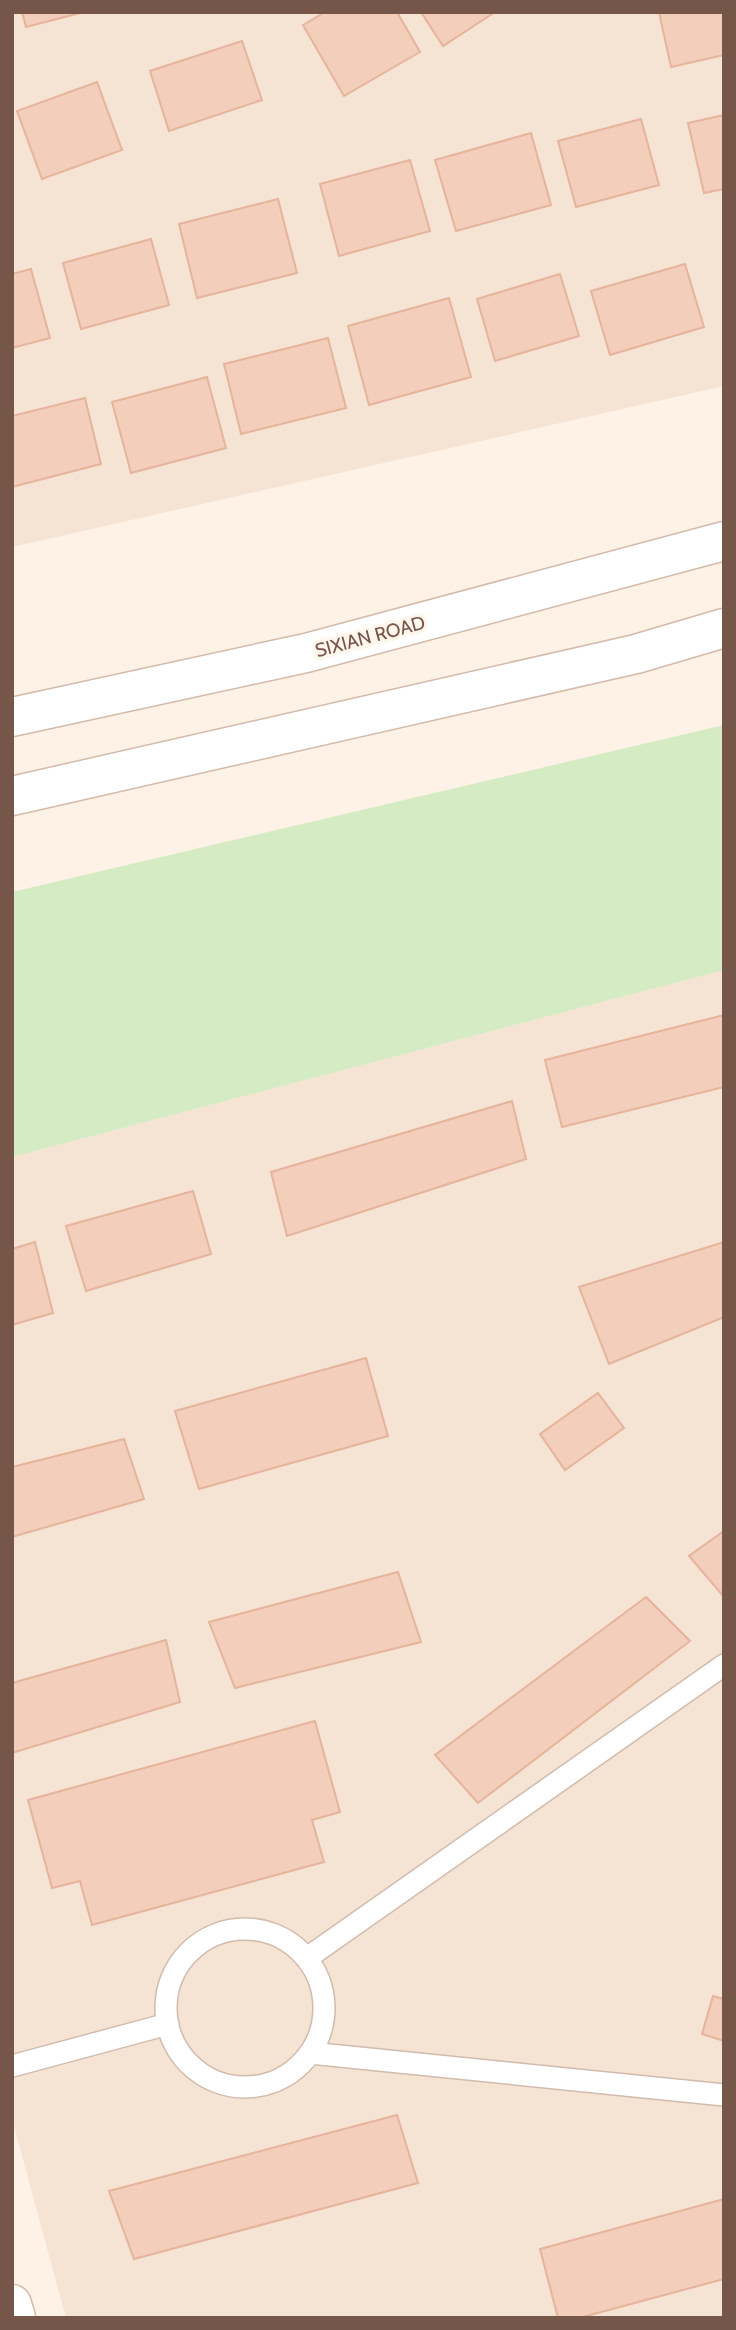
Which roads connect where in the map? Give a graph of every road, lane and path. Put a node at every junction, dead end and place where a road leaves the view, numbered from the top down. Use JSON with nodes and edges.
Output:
{"nodes":[{"id":1,"x":724,"y":541,"type":"edge"},
{"id":2,"x":724,"y":628,"type":"edge"},
{"id":3,"x":12,"y":717,"type":"edge"},
{"id":4,"x":12,"y":796,"type":"edge"},
{"id":5,"x":724,"y":1665,"type":"edge"},
{"id":6,"x":307,"y":1958,"type":"junction"},
{"id":7,"x":168,"y":2024,"type":"junction"},
{"id":8,"x":310,"y":2053,"type":"junction"},
{"id":9,"x":12,"y":2066,"type":"edge"},
{"id":10,"x":724,"y":2095,"type":"edge"},
{"id":11,"x":12,"y":2304,"type":"edge"},
{"id":12,"x":16,"y":2318,"type":"edge"}],
"edges":[{"from":1,"to":3,"type":"main road","name":"SIXIAN ROAD"},
{"from":2,"to":4,"type":"main road"},
{"from":5,"to":6,"type":"lane"},
{"from":6,"to":7,"type":"lane"},
{"from":6,"to":8,"type":"lane"},
{"from":7,"to":8,"type":"lane"},
{"from":7,"to":9,"type":"lane"},
{"from":8,"to":10,"type":"lane"},
{"from":11,"to":12,"type":"main road"}]}
